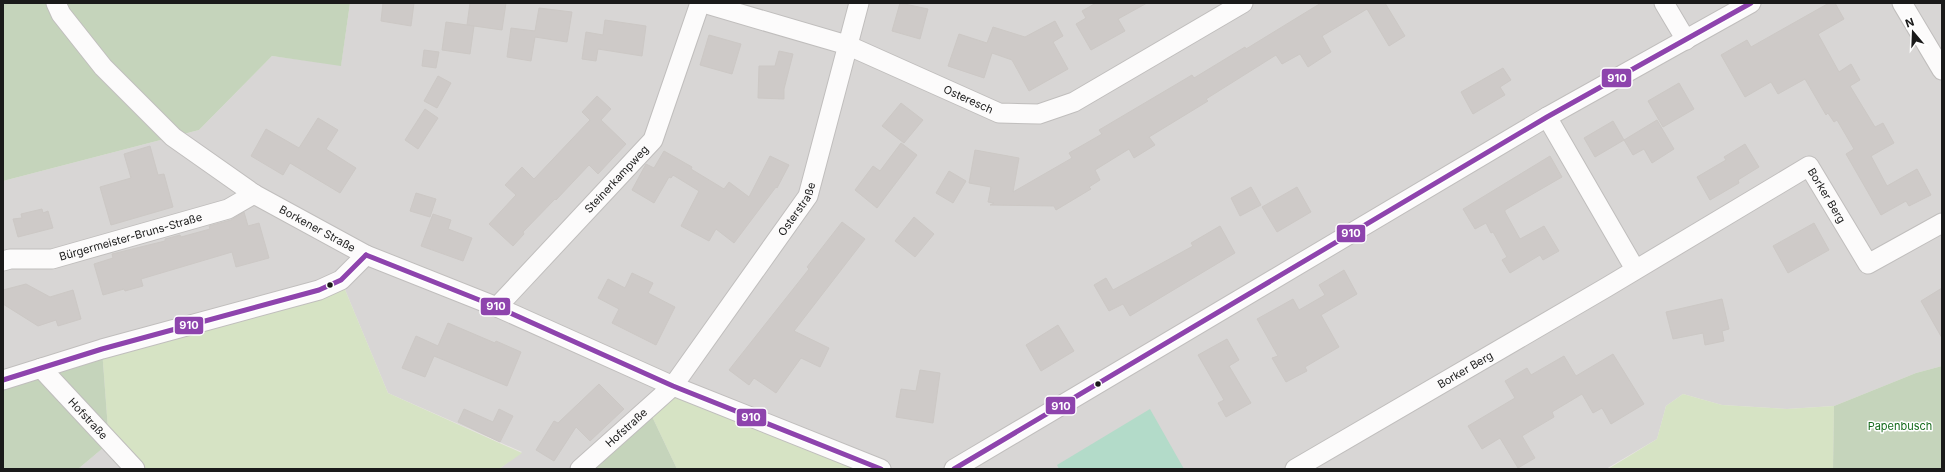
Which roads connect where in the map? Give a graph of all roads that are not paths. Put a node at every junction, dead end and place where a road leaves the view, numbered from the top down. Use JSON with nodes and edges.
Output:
{"nodes":[{"id":1,"x":56,"y":3,"type":"edge"},
{"id":2,"x":701,"y":3,"type":"edge"},
{"id":3,"x":859,"y":3,"type":"edge"},
{"id":4,"x":1243,"y":3,"type":"edge"},
{"id":5,"x":1664,"y":3,"type":"edge"},
{"id":6,"x":1752,"y":3,"type":"edge"},
{"id":7,"x":1902,"y":3,"type":"edge"},
{"id":8,"x":1686,"y":40,"type":"junction"},
{"id":9,"x":847,"y":45,"type":"junction"},
{"id":10,"x":1942,"y":70,"type":"edge"},
{"id":11,"x":1547,"y":117,"type":"junction"},
{"id":12,"x":254,"y":194,"type":"junction"},
{"id":13,"x":1942,"y":223,"type":"edge"},
{"id":14,"x":366,"y":254,"type":"junction"},
{"id":15,"x":3,"y":261,"type":"edge"},
{"id":16,"x":1636,"y":268,"type":"junction"},
{"id":17,"x":497,"y":307,"type":"junction"},
{"id":18,"x":41,"y":368,"type":"junction"},
{"id":19,"x":3,"y":380,"type":"edge"},
{"id":20,"x":673,"y":386,"type":"junction"},
{"id":21,"x":135,"y":469,"type":"edge"},
{"id":22,"x":580,"y":469,"type":"edge"},
{"id":23,"x":881,"y":469,"type":"edge"},
{"id":24,"x":954,"y":469,"type":"edge"},
{"id":25,"x":1295,"y":469,"type":"edge"}],
"edges":[{"from":1,"to":12,"type":"street","name":"Borkener Straße"},
{"from":2,"to":9,"type":"street","name":"Osteresch"},
{"from":2,"to":17,"type":"street","name":"Steinerkampweg"},
{"from":3,"to":9,"type":"street","name":"Osterstraße"},
{"from":4,"to":9,"type":"street","name":"Osteresch"},
{"from":5,"to":8,"type":"street"},
{"from":6,"to":8,"type":"street"},
{"from":7,"to":10,"type":"street"},
{"from":8,"to":11,"type":"street"},
{"from":9,"to":20,"type":"street","name":"Osterstraße"},
{"from":11,"to":16,"type":"street"},
{"from":11,"to":24,"type":"street"},
{"from":12,"to":14,"type":"street","name":"Borkener Straße"},
{"from":12,"to":15,"type":"street","name":"Bürgermeister-Bruns-Straße"},
{"from":13,"to":16,"type":"street","name":"Borker Berg"},
{"from":14,"to":17,"type":"street","name":"Borkener Straße"},
{"from":14,"to":18,"type":"street"},
{"from":16,"to":25,"type":"street","name":"Borker Berg"},
{"from":17,"to":20,"type":"street","name":"Borkener Straße"},
{"from":18,"to":19,"type":"street"},
{"from":18,"to":21,"type":"street","name":"Hofstraße"},
{"from":20,"to":22,"type":"street","name":"Hofstraße"},
{"from":20,"to":23,"type":"street","name":"Borkener Straße"}]}
